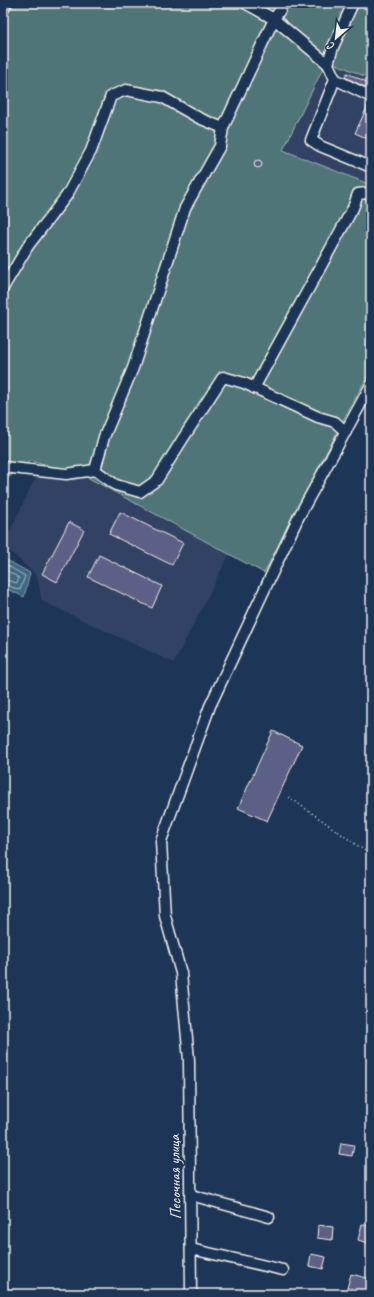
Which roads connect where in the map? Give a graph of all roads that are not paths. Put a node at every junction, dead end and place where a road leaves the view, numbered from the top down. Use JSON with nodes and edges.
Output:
{"nodes":[{"id":1,"x":7,"y":3,"type":"edge"},
{"id":2,"x":245,"y":3,"type":"edge"},
{"id":3,"x":282,"y":3,"type":"edge"},
{"id":4,"x":353,"y":3,"type":"edge"},
{"id":5,"x":3,"y":10,"type":"edge"},
{"id":6,"x":274,"y":19,"type":"junction"},
{"id":7,"x":328,"y":64,"type":"junction"},
{"id":8,"x":336,"y":79,"type":"junction"},
{"id":9,"x":371,"y":97,"type":"edge"},
{"id":10,"x":223,"y":128,"type":"junction"},
{"id":11,"x":371,"y":167,"type":"edge"},
{"id":12,"x":371,"y":195,"type":"edge"},
{"id":13,"x":3,"y":288,"type":"edge"},
{"id":14,"x":371,"y":385,"type":"edge"},
{"id":15,"x":254,"y":388,"type":"junction"},
{"id":16,"x":346,"y":432,"type":"junction"},
{"id":17,"x":3,"y":467,"type":"edge"},
{"id":18,"x":94,"y":470,"type":"junction"},
{"id":19,"x":191,"y":1195,"type":"junction"},
{"id":20,"x":269,"y":1216,"type":"dead end"},
{"id":21,"x":191,"y":1249,"type":"junction"},
{"id":22,"x":283,"y":1270,"type":"dead end"},
{"id":23,"x":191,"y":1294,"type":"edge"}],
"edges":[{"from":1,"to":5,"type":"street"},
{"from":2,"to":6,"type":"street"},
{"from":3,"to":6,"type":"street"},
{"from":4,"to":7,"type":"street"},
{"from":6,"to":7,"type":"street"},
{"from":6,"to":10,"type":"street"},
{"from":7,"to":8,"type":"street"},
{"from":8,"to":9,"type":"street"},
{"from":8,"to":11,"type":"street"},
{"from":10,"to":13,"type":"street"},
{"from":10,"to":18,"type":"street"},
{"from":12,"to":15,"type":"street"},
{"from":14,"to":16,"type":"street","name":"Песочная улица"},
{"from":15,"to":16,"type":"street"},
{"from":15,"to":18,"type":"street"},
{"from":16,"to":19,"type":"street","name":"Песочная улица"},
{"from":17,"to":18,"type":"street"},
{"from":19,"to":20,"type":"street"},
{"from":19,"to":21,"type":"street","name":"Песочная улица"},
{"from":21,"to":22,"type":"street"},
{"from":21,"to":23,"type":"street","name":"Песочная улица"}]}
